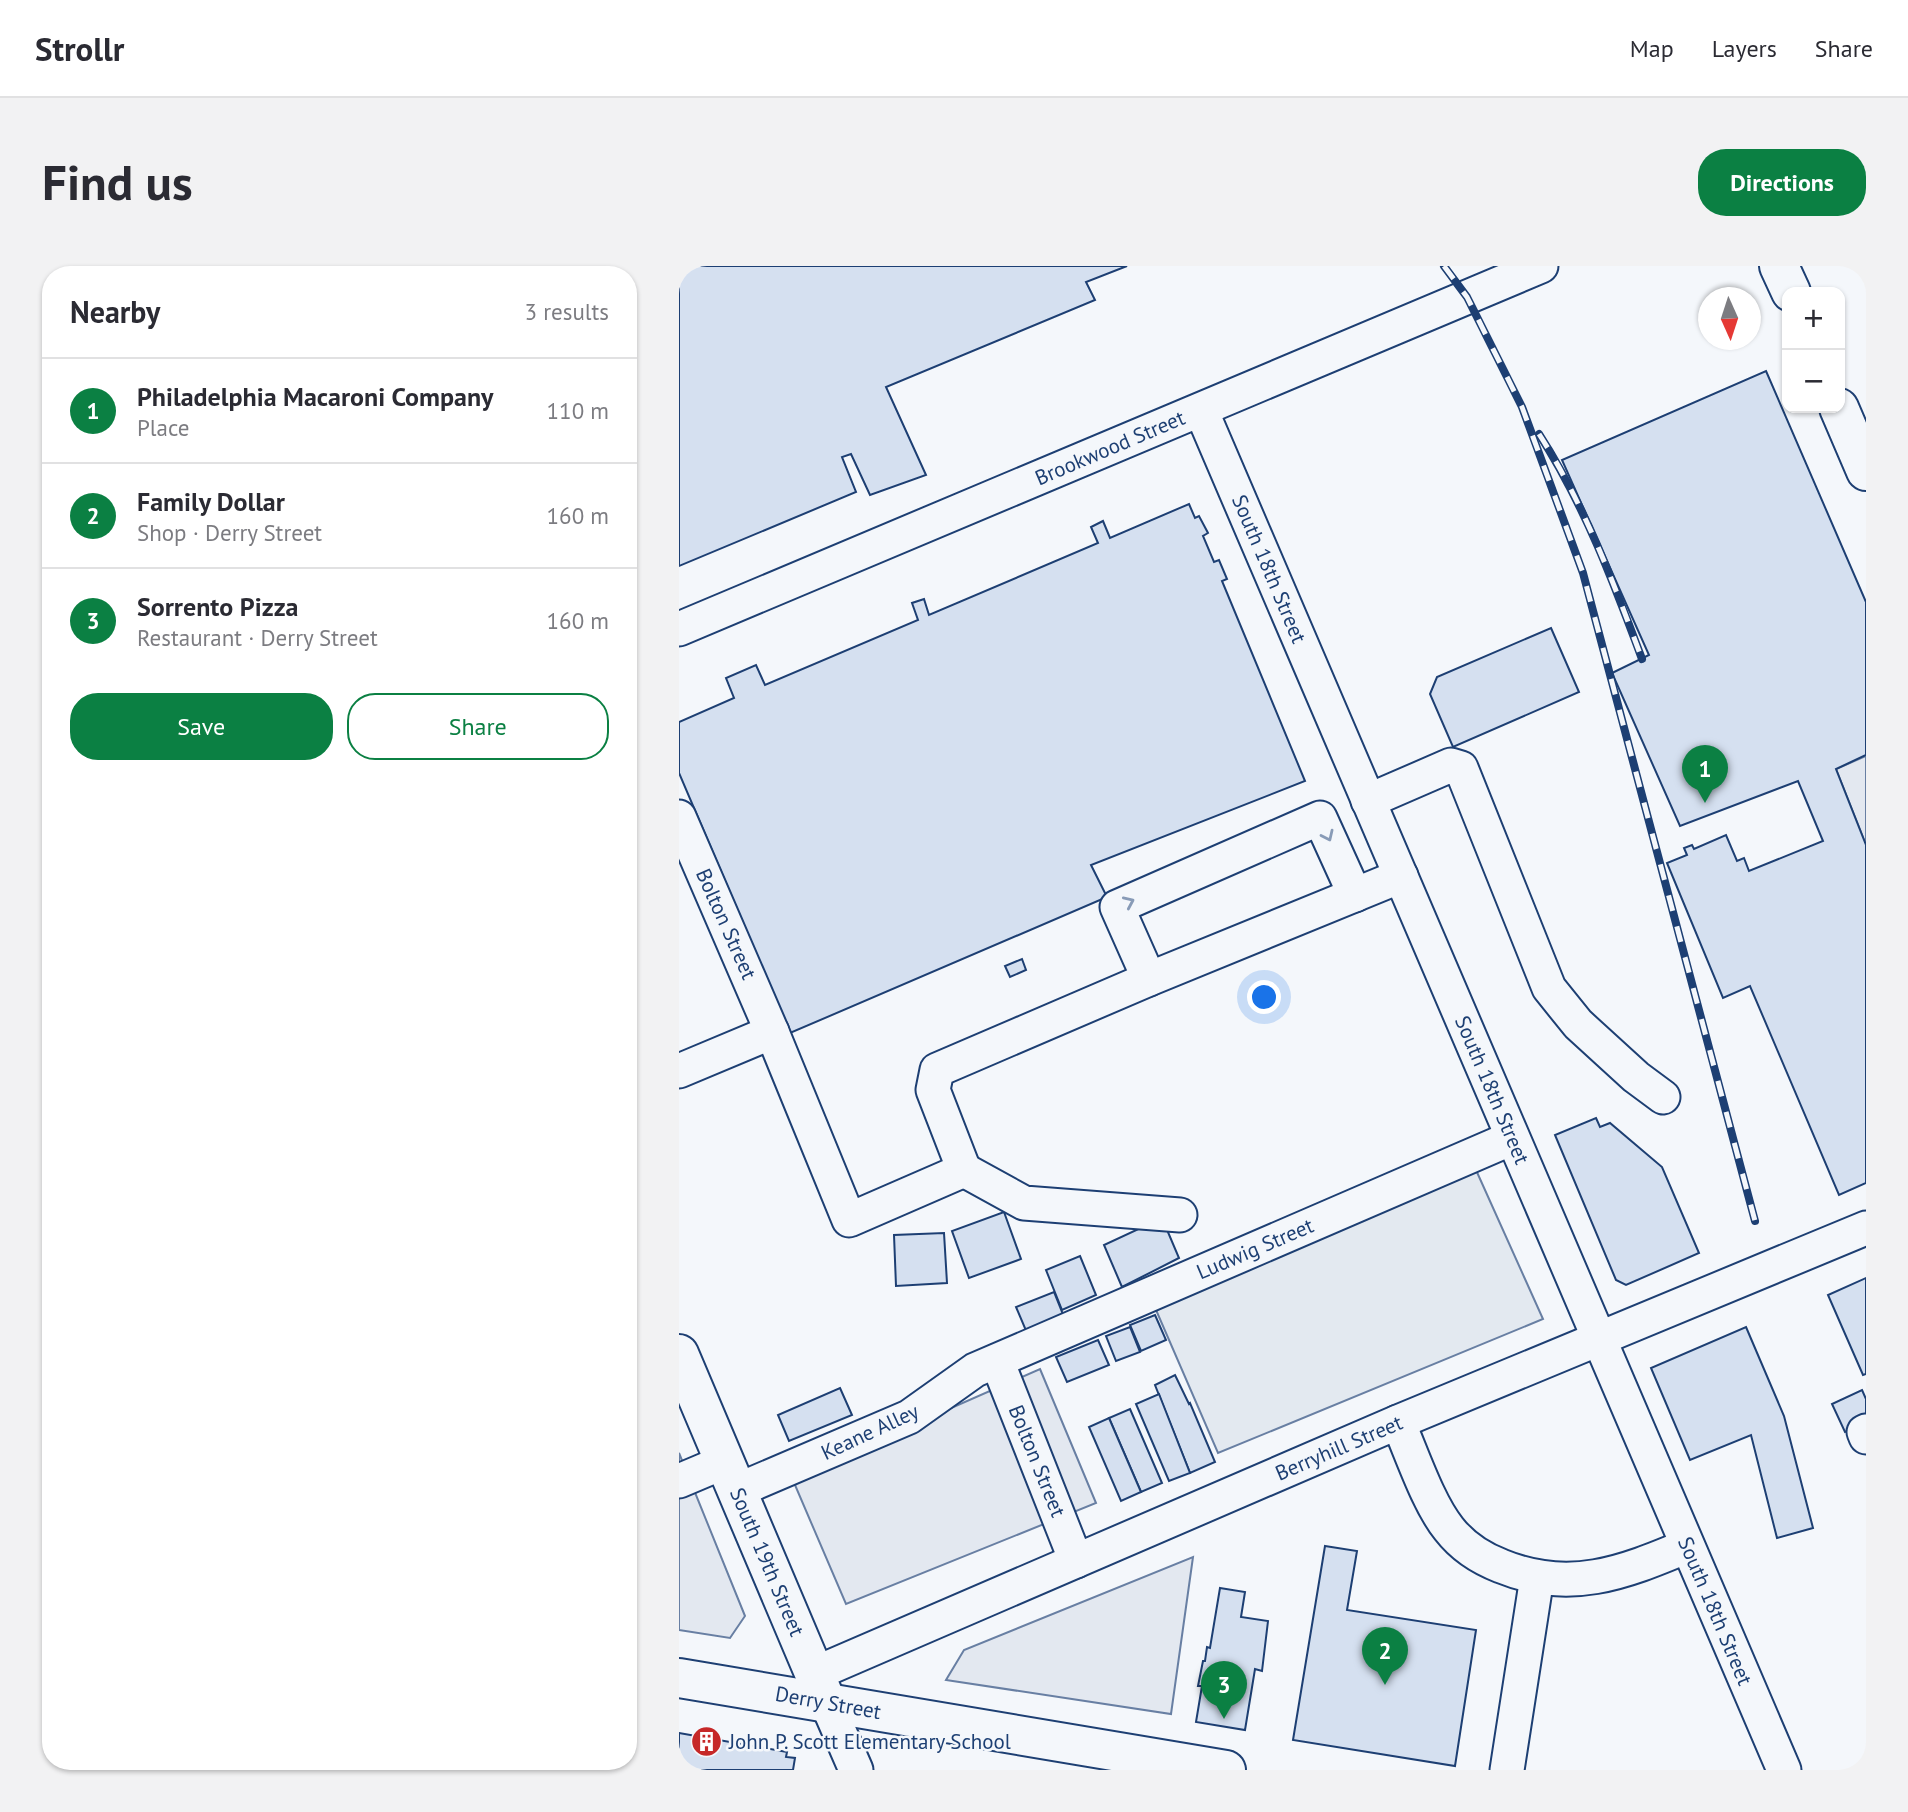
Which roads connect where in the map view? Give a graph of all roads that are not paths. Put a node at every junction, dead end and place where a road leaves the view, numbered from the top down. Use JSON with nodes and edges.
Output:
{"nodes":[{"id":1,"x":1541,"y":266,"type":"edge"},
{"id":2,"x":1779,"y":266,"type":"edge"},
{"id":3,"x":1789,"y":287,"type":"edge"},
{"id":4,"x":1201,"y":410,"type":"junction"},
{"id":5,"x":1841,"y":413,"type":"edge"},
{"id":6,"x":1866,"y":471,"type":"edge"},
{"id":7,"x":679,"y":629,"type":"edge"},
{"id":8,"x":1369,"y":801,"type":"junction"},
{"id":9,"x":679,"y":819,"type":"edge"},
{"id":10,"x":1401,"y":876,"type":"junction"},
{"id":11,"x":1355,"y":895,"type":"junction"},
{"id":12,"x":1149,"y":979,"type":"junction"},
{"id":13,"x":772,"y":1032,"type":"junction"},
{"id":14,"x":679,"y":1071,"type":"edge"},
{"id":15,"x":1663,"y":1097,"type":"dead end"},
{"id":16,"x":1512,"y":1138,"type":"junction"},
{"id":17,"x":964,"y":1170,"type":"junction"},
{"id":18,"x":1180,"y":1215,"type":"dead end"},
{"id":19,"x":1866,"y":1228,"type":"edge"},
{"id":20,"x":1600,"y":1339,"type":"junction"},
{"id":21,"x":679,"y":1354,"type":"edge"},
{"id":22,"x":997,"y":1361,"type":"junction"},
{"id":23,"x":686,"y":1392,"type":"edge"},
{"id":24,"x":1398,"y":1422,"type":"junction"},
{"id":25,"x":730,"y":1476,"type":"junction"},
{"id":26,"x":679,"y":1481,"type":"edge"},
{"id":27,"x":1687,"y":1546,"type":"junction"},
{"id":28,"x":1076,"y":1560,"type":"junction"},
{"id":29,"x":1537,"y":1577,"type":"junction"},
{"id":30,"x":679,"y":1678,"type":"edge"},
{"id":31,"x":820,"y":1688,"type":"junction"},
{"id":32,"x":856,"y":1770,"type":"edge"},
{"id":33,"x":1226,"y":1770,"type":"edge"},
{"id":34,"x":1507,"y":1770,"type":"edge"},
{"id":35,"x":1784,"y":1770,"type":"edge"}],
"edges":[{"from":1,"to":4,"type":"street","name":"Brookwood Street"},
{"from":2,"to":3,"type":"main road"},
{"from":4,"to":7,"type":"street","name":"Brookwood Street"},
{"from":4,"to":8,"type":"street","name":"South 18th Street"},
{"from":5,"to":6,"type":"main road"},
{"from":8,"to":10,"type":"street","name":"South 18th Street"},
{"from":8,"to":15,"type":"street"},
{"from":9,"to":13,"type":"street","name":"Bolton Street"},
{"from":10,"to":11,"type":"street"},
{"from":10,"to":16,"type":"street","name":"South 18th Street"},
{"from":11,"to":12,"type":"street"},
{"from":12,"to":11,"type":"street","one_way":true},
{"from":12,"to":17,"type":"street"},
{"from":13,"to":14,"type":"street"},
{"from":13,"to":17,"type":"street","name":"Bolton Street"},
{"from":16,"to":20,"type":"street","name":"South 18th Street"},
{"from":16,"to":22,"type":"street","name":"Ludwig Street"},
{"from":17,"to":18,"type":"street"},
{"from":19,"to":20,"type":"street","name":"Berryhill Street"},
{"from":20,"to":24,"type":"street","name":"Berryhill Street"},
{"from":20,"to":27,"type":"street","name":"South 18th Street"},
{"from":21,"to":23,"type":"main road","name":"South 19th Street"},
{"from":22,"to":25,"type":"street","name":"Keane Alley"},
{"from":22,"to":28,"type":"street","name":"Bolton Street"},
{"from":23,"to":25,"type":"main road","name":"South 19th Street"},
{"from":24,"to":28,"type":"street","name":"Berryhill Street"},
{"from":24,"to":29,"type":"street"},
{"from":25,"to":26,"type":"street","name":"Keane Alley"},
{"from":25,"to":31,"type":"main road","name":"South 19th Street"},
{"from":27,"to":29,"type":"street"},
{"from":27,"to":35,"type":"street","name":"South 18th Street"},
{"from":28,"to":31,"type":"street","name":"Berryhill Street"},
{"from":29,"to":34,"type":"street"},
{"from":30,"to":31,"type":"main road","name":"Derry Street"},
{"from":31,"to":32,"type":"street","name":"South 19th Street"},
{"from":31,"to":33,"type":"main road","name":"Derry Street"}]}
